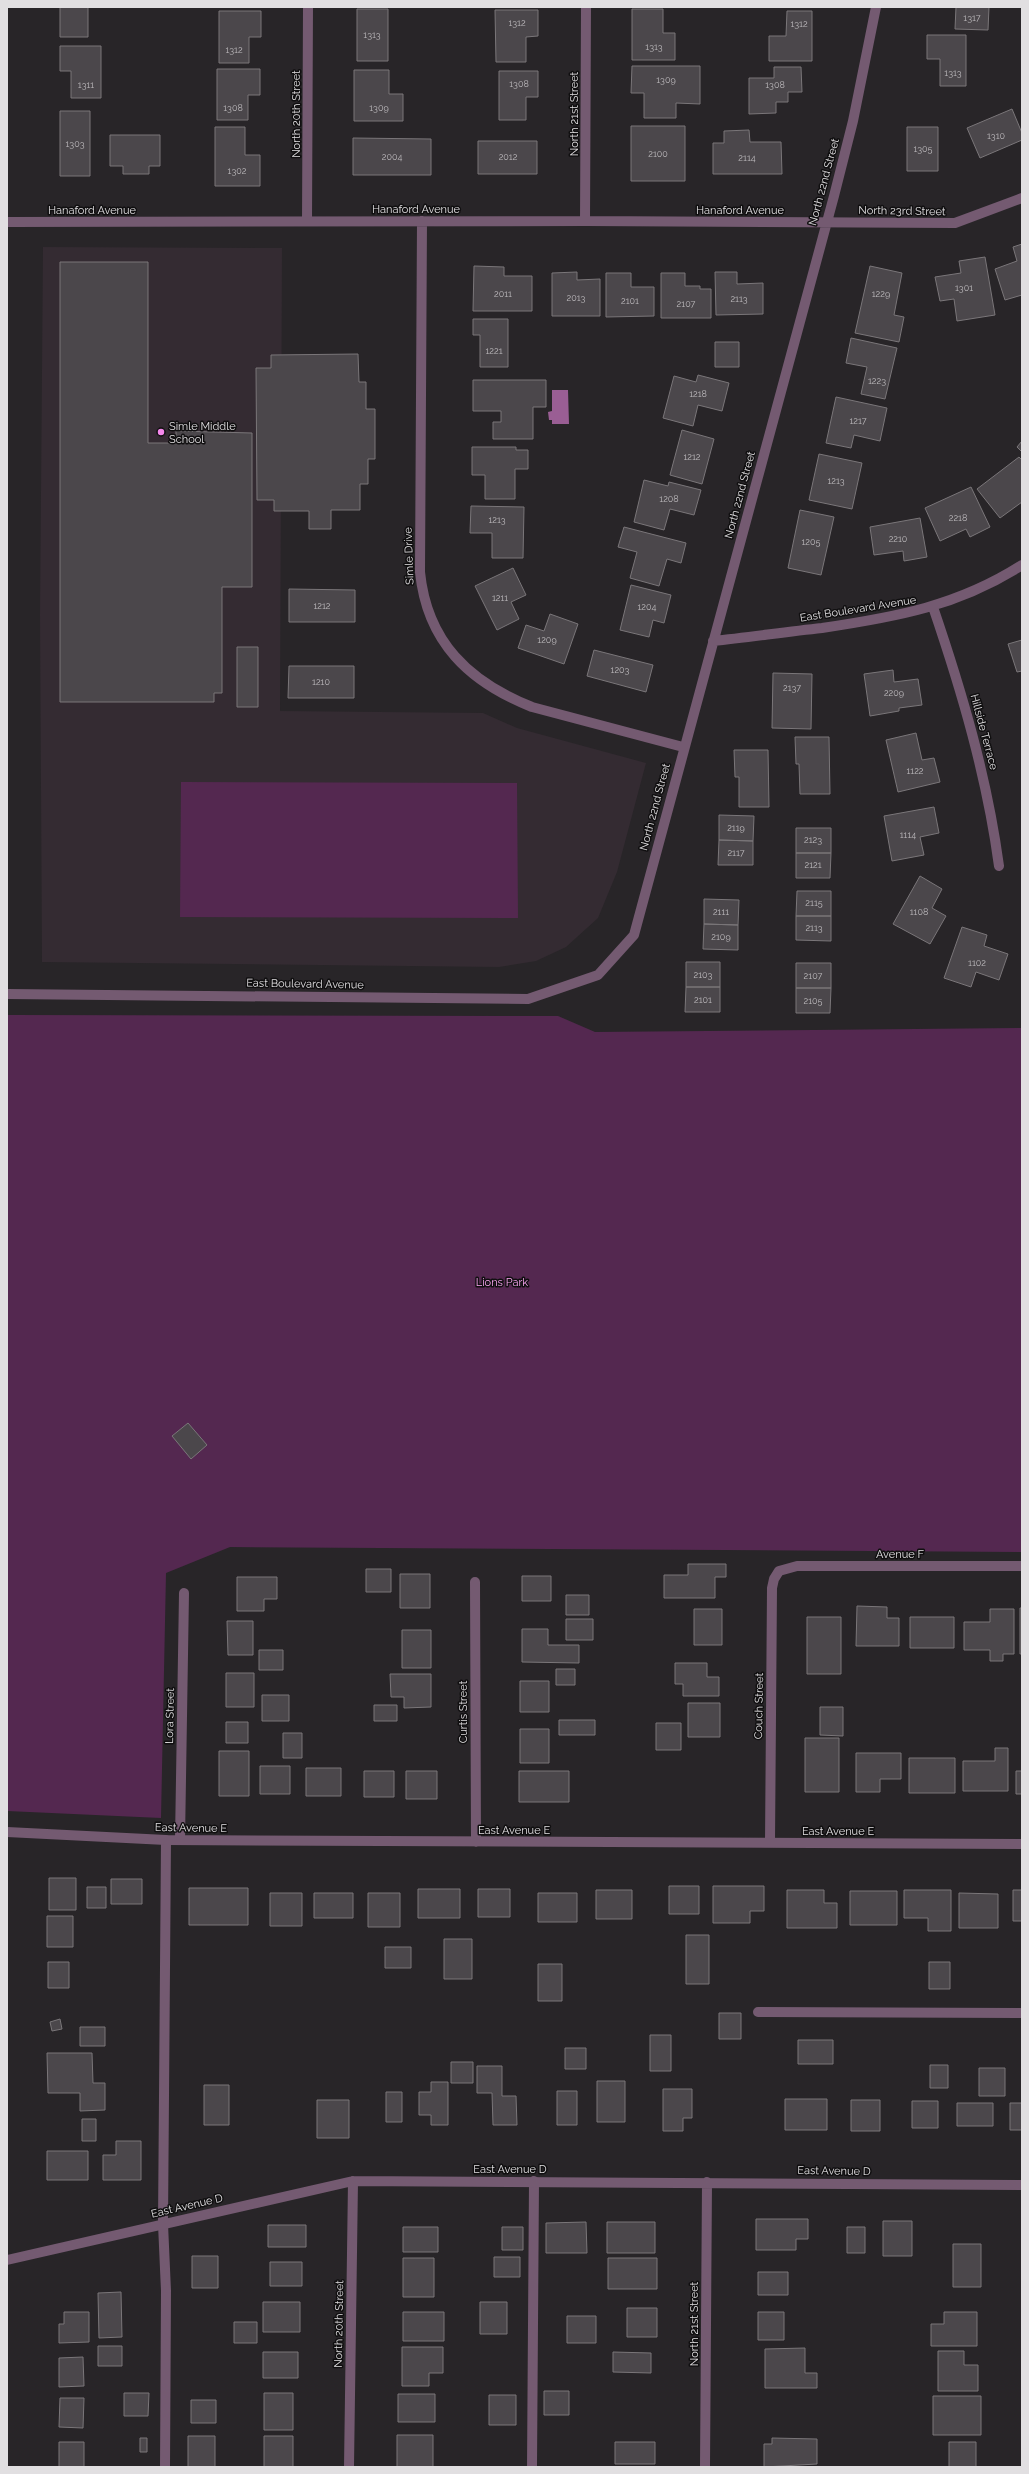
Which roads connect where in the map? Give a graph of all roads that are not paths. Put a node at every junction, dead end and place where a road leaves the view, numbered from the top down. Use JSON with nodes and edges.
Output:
{"nodes":[{"id":1,"x":308,"y":7,"type":"edge"},
{"id":2,"x":586,"y":7,"type":"edge"},
{"id":3,"x":876,"y":7,"type":"edge"},
{"id":4,"x":1022,"y":198,"type":"edge"},
{"id":5,"x":307,"y":221,"type":"junction"},
{"id":6,"x":422,"y":221,"type":"junction"},
{"id":7,"x":585,"y":221,"type":"junction"},
{"id":8,"x":7,"y":222,"type":"edge"},
{"id":9,"x":826,"y":222,"type":"junction"},
{"id":10,"x":1022,"y":565,"type":"edge"},
{"id":11,"x":933,"y":607,"type":"junction"},
{"id":12,"x":713,"y":641,"type":"junction"},
{"id":13,"x":683,"y":747,"type":"junction"},
{"id":14,"x":999,"y":866,"type":"dead end"},
{"id":15,"x":598,"y":975,"type":"joint"},
{"id":16,"x":7,"y":994,"type":"edge"},
{"id":17,"x":1022,"y":1566,"type":"edge"},
{"id":18,"x":779,"y":1571,"type":"joint"},
{"id":19,"x":475,"y":1582,"type":"dead end"},
{"id":20,"x":184,"y":1593,"type":"dead end"},
{"id":21,"x":7,"y":1832,"type":"edge"},
{"id":22,"x":166,"y":1840,"type":"junction"},
{"id":23,"x":180,"y":1840,"type":"junction"},
{"id":24,"x":476,"y":1842,"type":"junction"},
{"id":25,"x":770,"y":1842,"type":"junction"},
{"id":26,"x":1022,"y":1844,"type":"edge"},
{"id":27,"x":758,"y":2012,"type":"dead end"},
{"id":28,"x":1022,"y":2013,"type":"edge"},
{"id":29,"x":353,"y":2181,"type":"junction"},
{"id":30,"x":534,"y":2181,"type":"junction"},
{"id":31,"x":707,"y":2182,"type":"junction"},
{"id":32,"x":1022,"y":2185,"type":"edge"},
{"id":33,"x":163,"y":2224,"type":"junction"},
{"id":34,"x":7,"y":2260,"type":"edge"},
{"id":35,"x":165,"y":2467,"type":"edge"},
{"id":36,"x":348,"y":2467,"type":"edge"},
{"id":37,"x":532,"y":2467,"type":"edge"},
{"id":38,"x":705,"y":2467,"type":"edge"}],
"edges":[{"from":1,"to":5,"type":"street","name":"North 20th Street"},
{"from":2,"to":7,"type":"street","name":"North 21st Street"},
{"from":3,"to":9,"type":"street","name":"North 22nd Street"},
{"from":4,"to":9,"type":"street","name":"North 23rd Street"},
{"from":5,"to":6,"type":"street","name":"Hanaford Avenue"},
{"from":5,"to":8,"type":"street","name":"Hanaford Avenue"},
{"from":6,"to":7,"type":"street","name":"Hanaford Avenue"},
{"from":6,"to":13,"type":"street","name":"Simle Drive"},
{"from":7,"to":9,"type":"street","name":"Hanaford Avenue"},
{"from":9,"to":12,"type":"street","name":"North 22nd Street"},
{"from":10,"to":11,"type":"street","name":"East Boulevard Avenue"},
{"from":11,"to":12,"type":"street","name":"East Boulevard Avenue"},
{"from":11,"to":14,"type":"street","name":"Hillside Terrace"},
{"from":12,"to":13,"type":"street","name":"North 22nd Street"},
{"from":13,"to":15,"type":"street","name":"North 22nd Street"},
{"from":15,"to":16,"type":"street","name":"East Boulevard Avenue"},
{"from":17,"to":18,"type":"street","name":"Avenue F"},
{"from":18,"to":25,"type":"street","name":"Couch Street"},
{"from":19,"to":24,"type":"street","name":"Curtis Street"},
{"from":20,"to":23,"type":"street","name":"Lora Street"},
{"from":21,"to":22,"type":"street","name":"East Avenue E"},
{"from":22,"to":23,"type":"street","name":"East Avenue E"},
{"from":22,"to":33,"type":"street"},
{"from":23,"to":24,"type":"street","name":"East Avenue E"},
{"from":24,"to":25,"type":"street","name":"East Avenue E"},
{"from":25,"to":26,"type":"street","name":"East Avenue E"},
{"from":27,"to":28,"type":"street"},
{"from":29,"to":30,"type":"street","name":"East Avenue D"},
{"from":29,"to":33,"type":"street","name":"East Avenue D"},
{"from":29,"to":36,"type":"street","name":"North 20th Street"},
{"from":30,"to":31,"type":"street","name":"East Avenue D"},
{"from":30,"to":37,"type":"street"},
{"from":31,"to":32,"type":"street","name":"East Avenue D"},
{"from":31,"to":38,"type":"street","name":"North 21st Street"},
{"from":33,"to":34,"type":"street","name":"East Avenue D"},
{"from":33,"to":35,"type":"street"}]}
